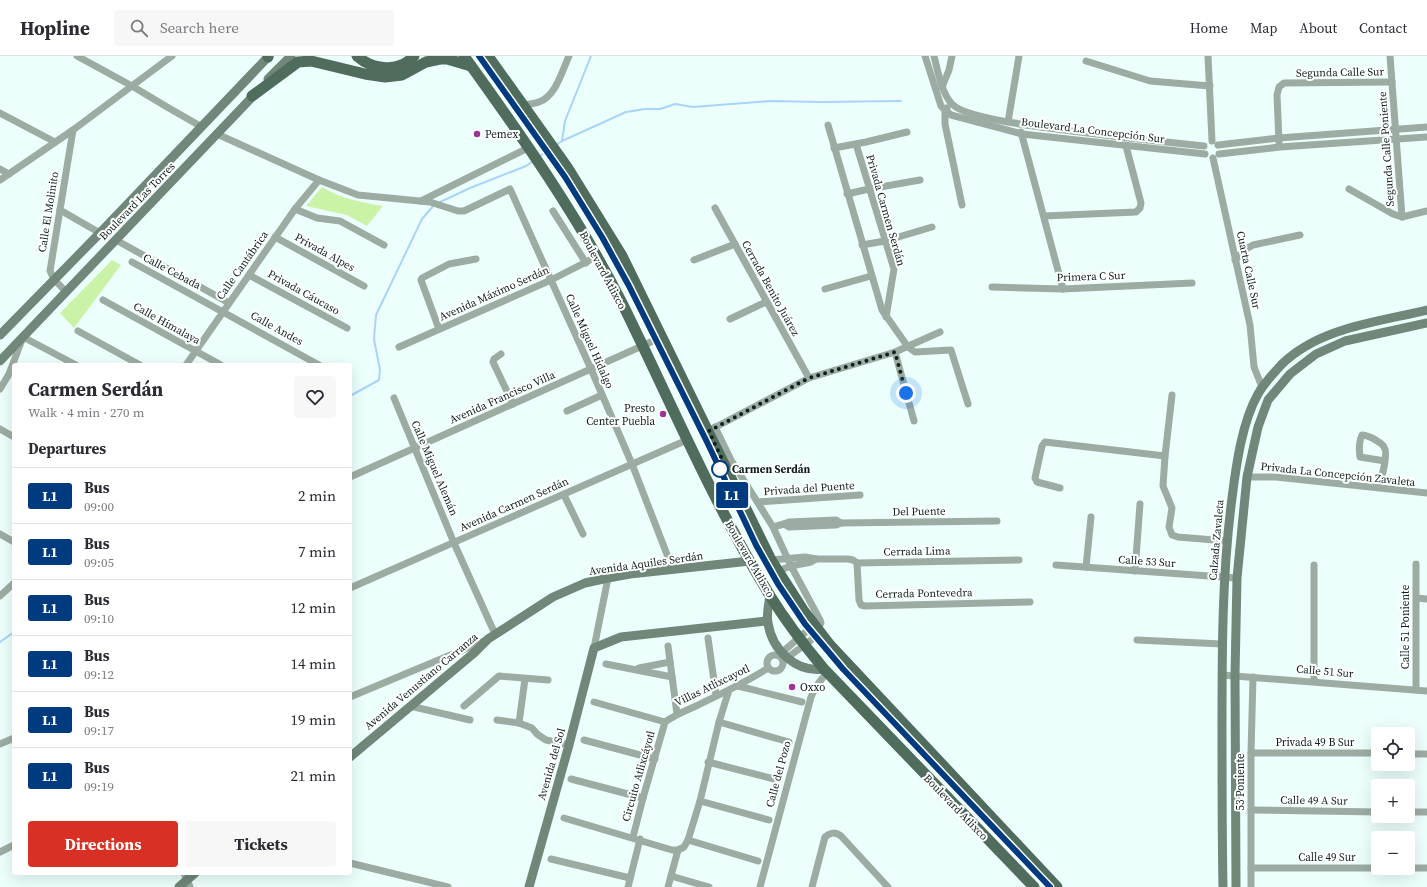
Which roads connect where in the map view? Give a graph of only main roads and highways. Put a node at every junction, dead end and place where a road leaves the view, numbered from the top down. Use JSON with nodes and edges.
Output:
{"nodes":[{"id":1,"x":268,"y":56,"type":"edge"},
{"id":2,"x":291,"y":56,"type":"edge"},
{"id":3,"x":357,"y":56,"type":"edge"},
{"id":4,"x":414,"y":56,"type":"edge"},
{"id":5,"x":464,"y":56,"type":"edge"},
{"id":6,"x":489,"y":57,"type":"edge"},
{"id":7,"x":471,"y":66,"type":"junction"},
{"id":8,"x":252,"y":96,"type":"junction"},
{"id":9,"x":23,"y":310,"type":"junction"},
{"id":10,"x":1427,"y":310,"type":"edge"},
{"id":11,"x":1427,"y":322,"type":"edge"},
{"id":12,"x":0,"y":327,"type":"edge"},
{"id":13,"x":0,"y":335,"type":"edge"},
{"id":14,"x":0,"y":361,"type":"edge"},
{"id":15,"x":750,"y":561,"type":"junction"},
{"id":16,"x":770,"y":595,"type":"junction"},
{"id":17,"x":767,"y":621,"type":"junction"},
{"id":18,"x":492,"y":637,"type":"joint"},
{"id":19,"x":826,"y":671,"type":"junction"},
{"id":20,"x":352,"y":755,"type":"edge"},
{"id":21,"x":193,"y":875,"type":"edge"},
{"id":22,"x":183,"y":883,"type":"edge"},
{"id":23,"x":529,"y":887,"type":"edge"},
{"id":24,"x":1034,"y":887,"type":"edge"},
{"id":25,"x":1057,"y":887,"type":"edge"},
{"id":26,"x":1223,"y":887,"type":"edge"},
{"id":27,"x":1236,"y":887,"type":"edge"}],
"edges":[{"from":1,"to":9,"type":"main road","name":"Boulevard Las Torres"},
{"from":2,"to":8,"type":"main road","name":"Boulevard Las Torres"},
{"from":3,"to":4,"type":"main road"},
{"from":5,"to":7,"type":"main road","name":"Boulevard Atlixco"},
{"from":6,"to":25,"type":"main road","name":"Boulevard Atlixco"},
{"from":7,"to":8,"type":"main road"},
{"from":7,"to":15,"type":"main road","name":"Boulevard Atlixco"},
{"from":8,"to":14,"type":"main road","name":"Boulevard Las Torres"},
{"from":9,"to":12,"type":"main road"},
{"from":9,"to":13,"type":"main road","name":"Boulevard Las Torres"},
{"from":10,"to":26,"type":"main road","name":"Calzada Zavaleta"},
{"from":11,"to":27,"type":"main road"},
{"from":15,"to":16,"type":"main road","name":"Boulevard Atlixco"},
{"from":15,"to":18,"type":"main road","name":"Avenida Aquiles Serdán"},
{"from":16,"to":17,"type":"main road"},
{"from":16,"to":19,"type":"main road","name":"Boulevard Atlixco"},
{"from":17,"to":19,"type":"main road"},
{"from":17,"to":23,"type":"main road","name":"Avenida del Sol"},
{"from":18,"to":20,"type":"main road","name":"Avenida Venustiano Carranza"},
{"from":19,"to":24,"type":"main road","name":"Boulevard Atlixco"},
{"from":21,"to":22,"type":"main road"}]}
